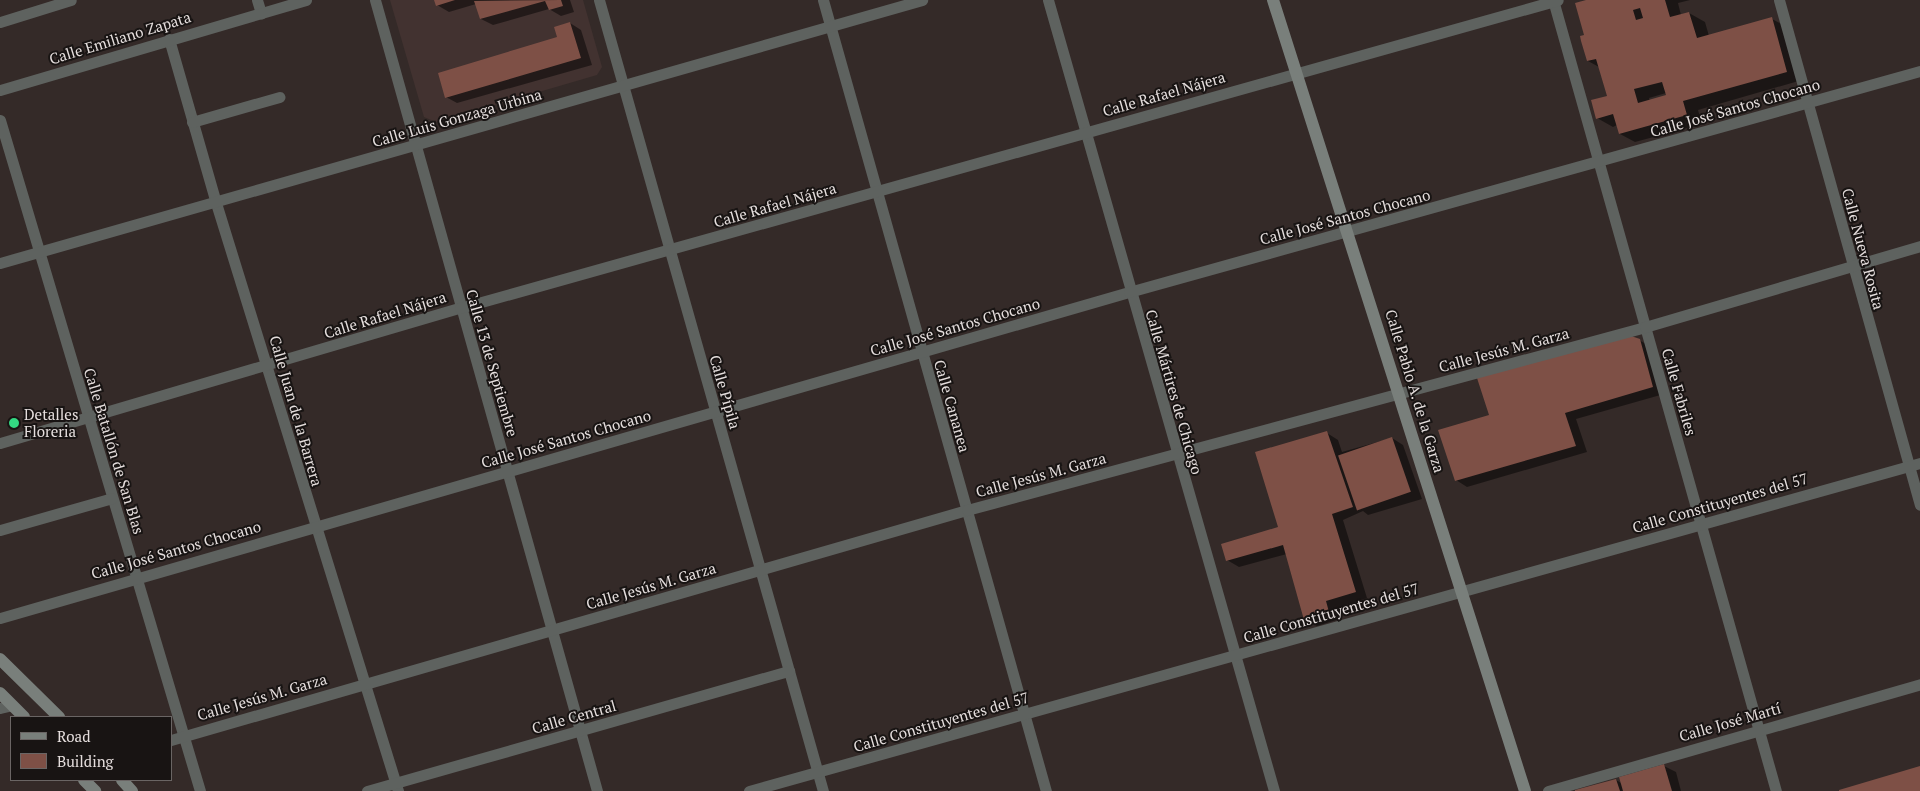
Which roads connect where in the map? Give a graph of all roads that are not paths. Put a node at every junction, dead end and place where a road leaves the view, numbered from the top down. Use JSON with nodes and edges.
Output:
{"nodes":[{"id":1,"x":72,"y":0,"type":"edge"},
{"id":2,"x":257,"y":0,"type":"edge"},
{"id":3,"x":306,"y":0,"type":"edge"},
{"id":4,"x":375,"y":0,"type":"edge"},
{"id":5,"x":599,"y":0,"type":"edge"},
{"id":6,"x":822,"y":0,"type":"edge"},
{"id":7,"x":922,"y":0,"type":"edge"},
{"id":8,"x":1048,"y":0,"type":"edge"},
{"id":9,"x":1273,"y":0,"type":"edge"},
{"id":10,"x":1555,"y":0,"type":"edge"},
{"id":11,"x":1778,"y":0,"type":"edge"},
{"id":12,"x":261,"y":13,"type":"junction"},
{"id":13,"x":0,"y":22,"type":"edge"},
{"id":14,"x":830,"y":26,"type":"junction"},
{"id":15,"x":169,"y":39,"type":"junction"},
{"id":16,"x":1296,"y":71,"type":"junction"},
{"id":17,"x":1920,"y":71,"type":"edge"},
{"id":18,"x":624,"y":87,"type":"junction"},
{"id":19,"x":0,"y":90,"type":"edge"},
{"id":20,"x":279,"y":97,"type":"dead end"},
{"id":21,"x":1808,"y":103,"type":"junction"},
{"id":22,"x":0,"y":120,"type":"edge"},
{"id":23,"x":192,"y":122,"type":"junction"},
{"id":24,"x":1084,"y":133,"type":"junction"},
{"id":25,"x":416,"y":145,"type":"junction"},
{"id":26,"x":1600,"y":162,"type":"junction"},
{"id":27,"x":876,"y":192,"type":"junction"},
{"id":28,"x":216,"y":203,"type":"junction"},
{"id":29,"x":1348,"y":231,"type":"junction"},
{"id":30,"x":1920,"y":246,"type":"edge"},
{"id":31,"x":670,"y":250,"type":"junction"},
{"id":32,"x":39,"y":252,"type":"junction"},
{"id":33,"x":0,"y":263,"type":"edge"},
{"id":34,"x":1852,"y":265,"type":"junction"},
{"id":35,"x":1130,"y":292,"type":"junction"},
{"id":36,"x":460,"y":308,"type":"junction"},
{"id":37,"x":1645,"y":328,"type":"junction"},
{"id":38,"x":921,"y":354,"type":"junction"},
{"id":39,"x":268,"y":366,"type":"junction"},
{"id":40,"x":1399,"y":394,"type":"junction"},
{"id":41,"x":715,"y":412,"type":"junction"},
{"id":42,"x":88,"y":418,"type":"junction"},
{"id":43,"x":0,"y":443,"type":"edge"},
{"id":44,"x":1177,"y":454,"type":"junction"},
{"id":45,"x":1914,"y":464,"type":"edge"},
{"id":46,"x":506,"y":471,"type":"junction"},
{"id":47,"x":112,"y":498,"type":"junction"},
{"id":48,"x":1920,"y":505,"type":"edge"},
{"id":49,"x":967,"y":510,"type":"junction"},
{"id":50,"x":1700,"y":524,"type":"junction"},
{"id":51,"x":314,"y":526,"type":"junction"},
{"id":52,"x":0,"y":530,"type":"edge"},
{"id":53,"x":760,"y":570,"type":"junction"},
{"id":54,"x":136,"y":577,"type":"junction"},
{"id":55,"x":1460,"y":592,"type":"junction"},
{"id":56,"x":0,"y":618,"type":"edge"},
{"id":57,"x":552,"y":630,"type":"junction"},
{"id":58,"x":1235,"y":655,"type":"junction"},
{"id":59,"x":0,"y":659,"type":"edge"},
{"id":60,"x":789,"y":671,"type":"junction"},
{"id":61,"x":364,"y":683,"type":"junction"},
{"id":62,"x":1920,"y":684,"type":"edge"},
{"id":63,"x":0,"y":692,"type":"edge"},
{"id":64,"x":6,"y":707,"type":"edge"},
{"id":65,"x":1024,"y":714,"type":"junction"},
{"id":66,"x":22,"y":716,"type":"edge"},
{"id":67,"x":58,"y":716,"type":"edge"},
{"id":68,"x":1759,"y":729,"type":"junction"},
{"id":69,"x":580,"y":731,"type":"junction"},
{"id":70,"x":184,"y":736,"type":"junction"},
{"id":71,"x":172,"y":740,"type":"edge"},
{"id":72,"x":818,"y":772,"type":"junction"},
{"id":73,"x":85,"y":781,"type":"edge"},
{"id":74,"x":123,"y":781,"type":"edge"},
{"id":75,"x":396,"y":787,"type":"edge"},
{"id":76,"x":95,"y":791,"type":"edge"},
{"id":77,"x":132,"y":791,"type":"edge"},
{"id":78,"x":200,"y":791,"type":"edge"},
{"id":79,"x":367,"y":791,"type":"edge"},
{"id":80,"x":597,"y":791,"type":"edge"},
{"id":81,"x":749,"y":791,"type":"edge"},
{"id":82,"x":823,"y":791,"type":"edge"},
{"id":83,"x":1046,"y":791,"type":"edge"},
{"id":84,"x":1274,"y":791,"type":"edge"},
{"id":85,"x":1525,"y":791,"type":"edge"},
{"id":86,"x":1548,"y":791,"type":"edge"},
{"id":87,"x":1776,"y":791,"type":"edge"}],
"edges":[{"from":1,"to":13,"type":"street"},
{"from":2,"to":12,"type":"street"},
{"from":3,"to":12,"type":"street","name":"Calle Emiliano Zapata"},
{"from":4,"to":25,"type":"street","name":"Calle 13 de Septiembre"},
{"from":5,"to":18,"type":"street","name":"Calle Pípila"},
{"from":6,"to":14,"type":"street","name":"Calle Cananea"},
{"from":7,"to":14,"type":"street","name":"Calle Luis Gonzaga Urbina"},
{"from":8,"to":24,"type":"street","name":"Calle Mártires de Chicago"},
{"from":9,"to":16,"type":"street","name":"Calle Pablo A. de la Garza"},
{"from":10,"to":16,"type":"street","name":"Calle Rafael Nájera"},
{"from":10,"to":26,"type":"street","name":"Calle Fabriles"},
{"from":11,"to":21,"type":"street","name":"Calle Nueva Rosita"},
{"from":12,"to":15,"type":"street","name":"Calle Emiliano Zapata"},
{"from":14,"to":18,"type":"street","name":"Calle Luis Gonzaga Urbina"},
{"from":14,"to":27,"type":"street","name":"Calle Cananea"},
{"from":15,"to":19,"type":"street","name":"Calle Emiliano Zapata"},
{"from":15,"to":23,"type":"street","name":"Calle Juan de la Barrera"},
{"from":16,"to":24,"type":"street","name":"Calle Rafael Nájera"},
{"from":16,"to":29,"type":"street","name":"Calle Pablo A. de la Garza"},
{"from":17,"to":21,"type":"street","name":"Calle José Santos Chocano"},
{"from":18,"to":25,"type":"street","name":"Calle Luis Gonzaga Urbina"},
{"from":18,"to":31,"type":"street","name":"Calle Pípila"},
{"from":20,"to":23,"type":"street"},
{"from":21,"to":26,"type":"street","name":"Calle José Santos Chocano"},
{"from":21,"to":34,"type":"street","name":"Calle Nueva Rosita"},
{"from":22,"to":32,"type":"street","name":"Calle Batallón de San Blas"},
{"from":23,"to":28,"type":"street","name":"Calle Juan de la Barrera"},
{"from":24,"to":27,"type":"street","name":"Calle Rafael Nájera"},
{"from":24,"to":35,"type":"street","name":"Calle Mártires de Chicago"},
{"from":25,"to":28,"type":"street","name":"Calle Luis Gonzaga Urbina"},
{"from":25,"to":36,"type":"street","name":"Calle 13 de Septiembre"},
{"from":26,"to":29,"type":"street","name":"Calle José Santos Chocano"},
{"from":26,"to":37,"type":"street","name":"Calle Fabriles"},
{"from":27,"to":31,"type":"street","name":"Calle Rafael Nájera"},
{"from":27,"to":38,"type":"street","name":"Calle Cananea"},
{"from":28,"to":32,"type":"street","name":"Calle Luis Gonzaga Urbina"},
{"from":28,"to":39,"type":"street","name":"Calle Juan de la Barrera"},
{"from":29,"to":35,"type":"street","name":"Calle José Santos Chocano"},
{"from":29,"to":40,"type":"street","name":"Calle Pablo A. de la Garza"},
{"from":30,"to":34,"type":"street","name":"Calle Jesús M. Garza"},
{"from":31,"to":36,"type":"street","name":"Calle Rafael Nájera"},
{"from":31,"to":41,"type":"street","name":"Calle Pípila"},
{"from":32,"to":33,"type":"street","name":"Calle Luis Gonzaga Urbina"},
{"from":32,"to":42,"type":"street","name":"Calle Batallón de San Blas"},
{"from":34,"to":37,"type":"street","name":"Calle Jesús M. Garza"},
{"from":34,"to":45,"type":"street","name":"Calle Nueva Rosita"},
{"from":35,"to":38,"type":"street","name":"Calle José Santos Chocano"},
{"from":35,"to":44,"type":"street","name":"Calle Mártires de Chicago"},
{"from":36,"to":39,"type":"street","name":"Calle Rafael Nájera"},
{"from":36,"to":46,"type":"street","name":"Calle 13 de Septiembre"},
{"from":37,"to":40,"type":"street","name":"Calle Jesús M. Garza"},
{"from":37,"to":50,"type":"street","name":"Calle Fabriles"},
{"from":38,"to":41,"type":"street","name":"Calle José Santos Chocano"},
{"from":38,"to":49,"type":"street","name":"Calle Cananea"},
{"from":39,"to":42,"type":"street","name":"Calle Rafael Nájera"},
{"from":39,"to":51,"type":"street","name":"Calle Juan de la Barrera"},
{"from":40,"to":44,"type":"street","name":"Calle Jesús M. Garza"},
{"from":40,"to":55,"type":"street","name":"Calle Pablo A. de la Garza"},
{"from":41,"to":46,"type":"street","name":"Calle José Santos Chocano"},
{"from":41,"to":53,"type":"street","name":"Calle Pípila"},
{"from":42,"to":43,"type":"street","name":"Calle Rafael Nájera"},
{"from":42,"to":47,"type":"street","name":"Calle Batallón de San Blas"},
{"from":44,"to":49,"type":"street","name":"Calle Jesús M. Garza"},
{"from":44,"to":58,"type":"street","name":"Calle Mártires de Chicago"},
{"from":45,"to":48,"type":"street","name":"Calle Nueva Rosita"},
{"from":45,"to":50,"type":"street","name":"Calle Constituyentes del 57"},
{"from":46,"to":51,"type":"street","name":"Calle José Santos Chocano"},
{"from":46,"to":57,"type":"street","name":"Calle 13 de Septiembre"},
{"from":47,"to":52,"type":"street"},
{"from":47,"to":54,"type":"street","name":"Calle Batallón de San Blas"},
{"from":49,"to":53,"type":"street","name":"Calle Jesús M. Garza"},
{"from":49,"to":65,"type":"street","name":"Calle Cananea"},
{"from":50,"to":55,"type":"street","name":"Calle Constituyentes del 57"},
{"from":50,"to":68,"type":"street","name":"Calle Fabriles"},
{"from":51,"to":54,"type":"street","name":"Calle José Santos Chocano"},
{"from":51,"to":61,"type":"street","name":"Calle Juan de la Barrera"},
{"from":53,"to":57,"type":"street","name":"Calle Jesús M. Garza"},
{"from":53,"to":60,"type":"street","name":"Calle Pípila"},
{"from":54,"to":56,"type":"street","name":"Calle José Santos Chocano"},
{"from":54,"to":70,"type":"street","name":"Calle Batallón de San Blas"},
{"from":55,"to":58,"type":"street","name":"Calle Constituyentes del 57"},
{"from":55,"to":85,"type":"street","name":"Calle Pablo A. de la Garza"},
{"from":57,"to":61,"type":"street","name":"Calle Jesús M. Garza"},
{"from":57,"to":69,"type":"street","name":"Calle 13 de Septiembre"},
{"from":58,"to":65,"type":"street","name":"Calle Constituyentes del 57"},
{"from":58,"to":84,"type":"street","name":"Calle Mártires de Chicago"},
{"from":59,"to":67,"type":"street"},
{"from":60,"to":69,"type":"street","name":"Calle Central"},
{"from":60,"to":72,"type":"street","name":"Calle Pípila"},
{"from":61,"to":70,"type":"street","name":"Calle Jesús M. Garza"},
{"from":61,"to":75,"type":"street","name":"Calle Juan de la Barrera"},
{"from":62,"to":68,"type":"street","name":"Calle José Martí"},
{"from":63,"to":64,"type":"street"},
{"from":64,"to":66,"type":"street"},
{"from":65,"to":72,"type":"street","name":"Calle Constituyentes del 57"},
{"from":65,"to":83,"type":"street","name":"Calle Cananea"},
{"from":68,"to":86,"type":"street","name":"Calle José Martí"},
{"from":68,"to":87,"type":"street","name":"Calle Fabriles"},
{"from":69,"to":75,"type":"street","name":"Calle Central"},
{"from":69,"to":80,"type":"street","name":"Calle 13 de Septiembre"},
{"from":70,"to":71,"type":"street","name":"Calle Jesús M. Garza"},
{"from":70,"to":78,"type":"street","name":"Calle Batallón de San Blas"},
{"from":72,"to":81,"type":"street","name":"Calle Constituyentes del 57"},
{"from":72,"to":82,"type":"street","name":"Calle Pípila"},
{"from":73,"to":76,"type":"street"},
{"from":74,"to":77,"type":"street"},
{"from":75,"to":79,"type":"street","name":"Calle Central"}]}
